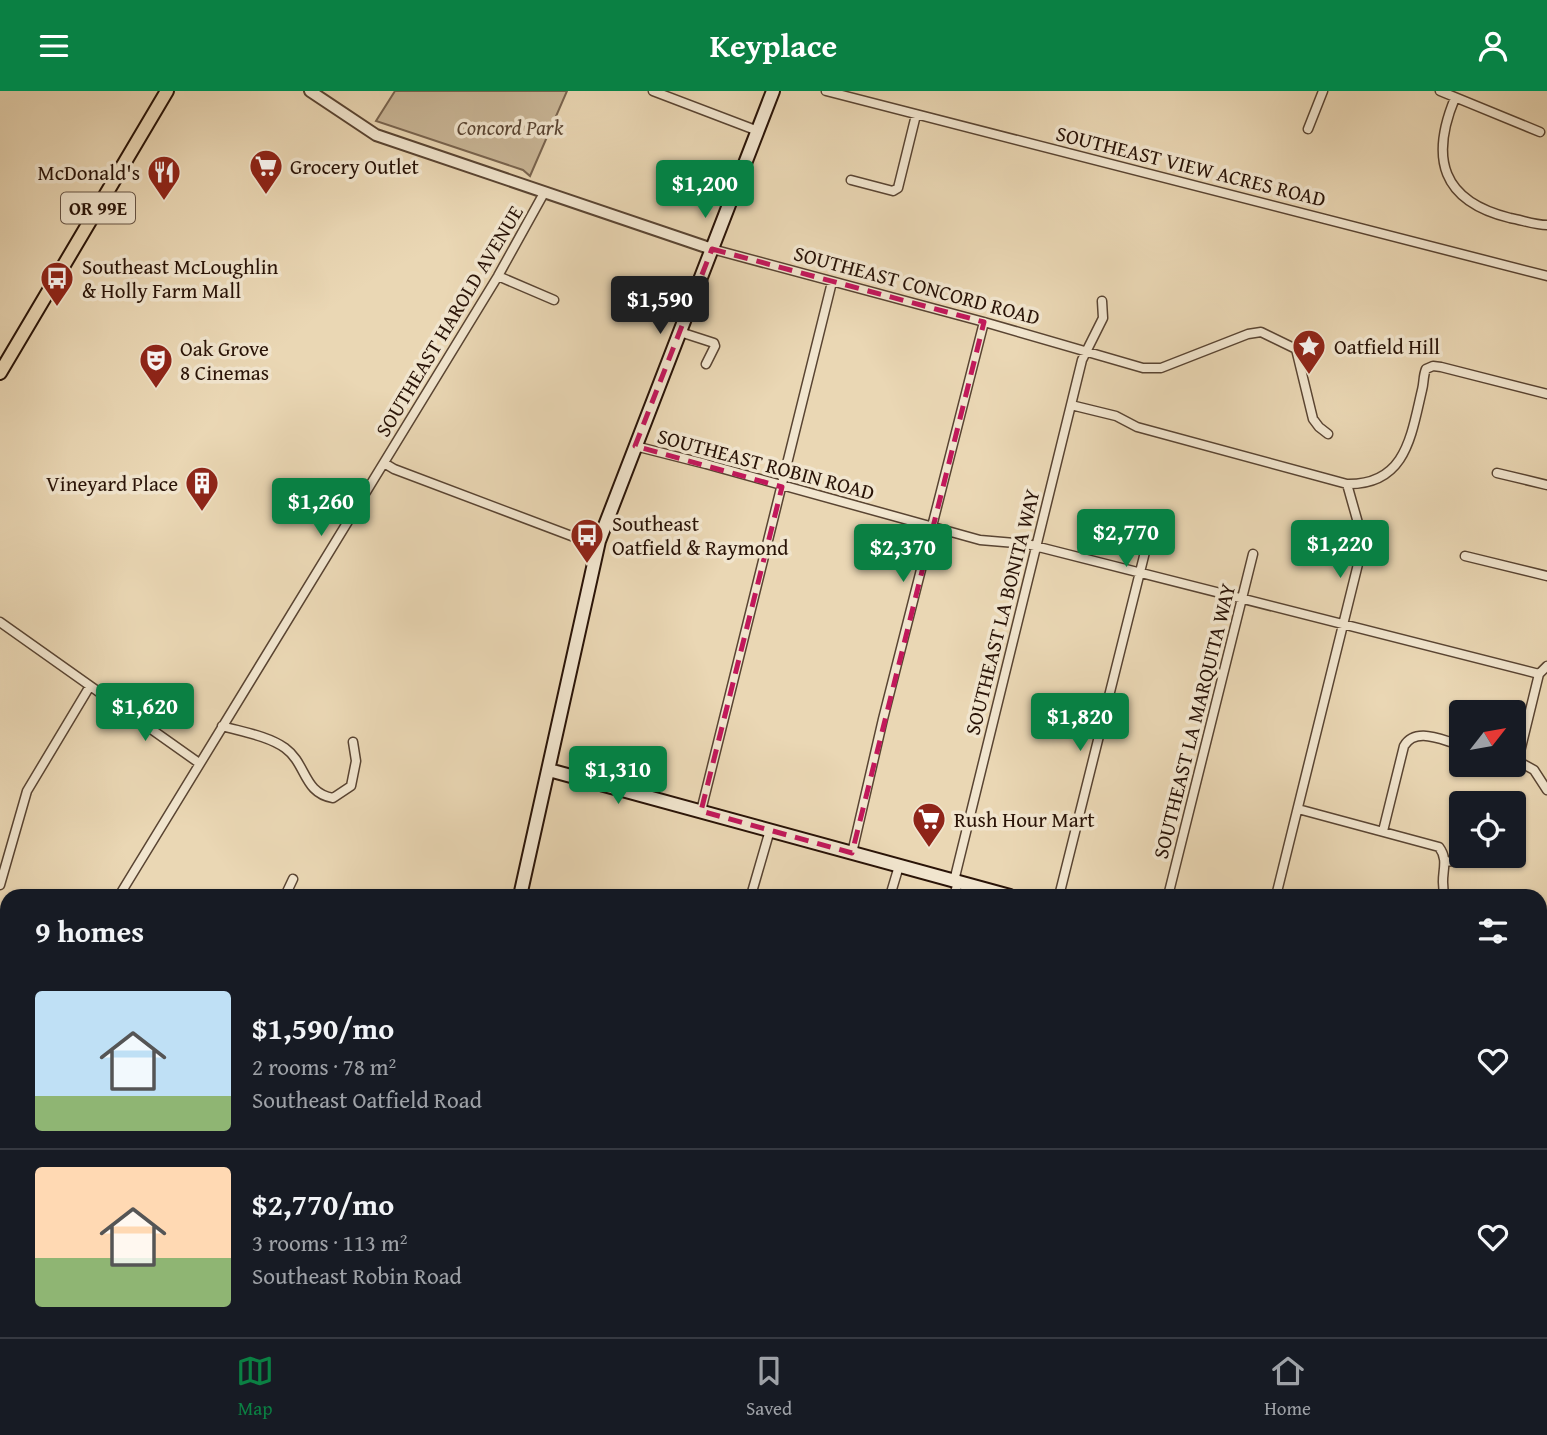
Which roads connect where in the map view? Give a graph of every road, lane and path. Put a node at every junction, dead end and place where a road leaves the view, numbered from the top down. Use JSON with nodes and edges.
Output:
{"nodes":[{"id":1,"x":167,"y":91,"type":"edge"},
{"id":2,"x":310,"y":91,"type":"edge"},
{"id":3,"x":653,"y":91,"type":"edge"},
{"id":4,"x":773,"y":91,"type":"edge"},
{"id":5,"x":826,"y":91,"type":"edge"},
{"id":6,"x":1323,"y":91,"type":"edge"},
{"id":7,"x":1440,"y":91,"type":"edge"},
{"id":8,"x":1455,"y":97,"type":"junction"},
{"id":9,"x":916,"y":115,"type":"junction"},
{"id":10,"x":1308,"y":129,"type":"dead end"},
{"id":11,"x":758,"y":131,"type":"junction"},
{"id":12,"x":1540,"y":132,"type":"dead end"},
{"id":13,"x":851,"y":180,"type":"dead end"},
{"id":14,"x":544,"y":193,"type":"junction"},
{"id":15,"x":1547,"y":225,"type":"edge"},
{"id":16,"x":712,"y":249,"type":"junction"},
{"id":17,"x":498,"y":277,"type":"junction"},
{"id":18,"x":1547,"y":277,"type":"edge"},
{"id":19,"x":832,"y":282,"type":"junction"},
{"id":20,"x":554,"y":300,"type":"dead end"},
{"id":21,"x":1102,"y":301,"type":"dead end"},
{"id":22,"x":984,"y":323,"type":"junction"},
{"id":23,"x":680,"y":332,"type":"junction"},
{"id":24,"x":1085,"y":352,"type":"junction"},
{"id":25,"x":706,"y":364,"type":"dead end"},
{"id":26,"x":0,"y":373,"type":"edge"},
{"id":27,"x":1547,"y":394,"type":"edge"},
{"id":28,"x":1071,"y":405,"type":"junction"},
{"id":29,"x":1328,"y":434,"type":"dead end"},
{"id":30,"x":635,"y":446,"type":"junction"},
{"id":31,"x":384,"y":463,"type":"junction"},
{"id":32,"x":1497,"y":473,"type":"dead end"},
{"id":33,"x":1347,"y":484,"type":"junction"},
{"id":34,"x":1547,"y":485,"type":"edge"},
{"id":35,"x":782,"y":487,"type":"junction"},
{"id":36,"x":931,"y":527,"type":"junction"},
{"id":37,"x":1151,"y":528,"type":"dead end"},
{"id":38,"x":597,"y":545,"type":"junction"},
{"id":39,"x":1036,"y":547,"type":"junction"},
{"id":40,"x":1253,"y":554,"type":"dead end"},
{"id":41,"x":1465,"y":556,"type":"dead end"},
{"id":42,"x":1139,"y":573,"type":"junction"},
{"id":43,"x":1547,"y":576,"type":"edge"},
{"id":44,"x":1243,"y":598,"type":"junction"},
{"id":45,"x":0,"y":622,"type":"edge"},
{"id":46,"x":1343,"y":625,"type":"junction"},
{"id":47,"x":1547,"y":666,"type":"edge"},
{"id":48,"x":1539,"y":674,"type":"junction"},
{"id":49,"x":90,"y":686,"type":"junction"},
{"id":50,"x":1526,"y":723,"type":"edge"},
{"id":51,"x":222,"y":726,"type":"junction"},
{"id":52,"x":353,"y":742,"type":"dead end"},
{"id":53,"x":1449,"y":742,"type":"edge"},
{"id":54,"x":199,"y":764,"type":"junction"},
{"id":55,"x":1526,"y":766,"type":"edge"},
{"id":56,"x":549,"y":770,"type":"junction"},
{"id":57,"x":1547,"y":790,"type":"edge"},
{"id":58,"x":1298,"y":809,"type":"junction"},
{"id":59,"x":701,"y":811,"type":"junction"},
{"id":60,"x":770,"y":831,"type":"junction"},
{"id":61,"x":1383,"y":831,"type":"junction"},
{"id":62,"x":852,"y":853,"type":"junction"},
{"id":63,"x":1449,"y":861,"type":"edge"},
{"id":64,"x":1445,"y":862,"type":"junction"},
{"id":65,"x":899,"y":866,"type":"junction"},
{"id":66,"x":293,"y":879,"type":"dead end"},
{"id":67,"x":956,"y":881,"type":"junction"},
{"id":68,"x":0,"y":885,"type":"edge"},
{"id":69,"x":123,"y":889,"type":"edge"},
{"id":70,"x":288,"y":889,"type":"edge"},
{"id":71,"x":522,"y":889,"type":"edge"},
{"id":72,"x":753,"y":889,"type":"edge"},
{"id":73,"x":892,"y":889,"type":"edge"},
{"id":74,"x":955,"y":889,"type":"edge"},
{"id":75,"x":985,"y":889,"type":"edge"},
{"id":76,"x":1061,"y":889,"type":"edge"},
{"id":77,"x":1170,"y":889,"type":"edge"},
{"id":78,"x":1278,"y":889,"type":"edge"},
{"id":79,"x":1443,"y":889,"type":"edge"}],
"edges":[{"from":1,"to":26,"type":"main road","number":"OR 99E"},
{"from":2,"to":14,"type":"street","name":"SOUTHEAST CONCORD ROAD"},
{"from":3,"to":11,"type":"street"},
{"from":4,"to":11,"type":"main road"},
{"from":5,"to":9,"type":"street","name":"SOUTHEAST VIEW ACRES ROAD"},
{"from":6,"to":10,"type":"street"},
{"from":7,"to":8,"type":"street"},
{"from":8,"to":12,"type":"street"},
{"from":8,"to":15,"type":"street"},
{"from":9,"to":13,"type":"street"},
{"from":9,"to":18,"type":"street","name":"SOUTHEAST VIEW ACRES ROAD"},
{"from":11,"to":16,"type":"main road"},
{"from":14,"to":16,"type":"street","name":"SOUTHEAST CONCORD ROAD"},
{"from":14,"to":17,"type":"street","name":"SOUTHEAST HAROLD AVENUE"},
{"from":16,"to":19,"type":"street","name":"SOUTHEAST CONCORD ROAD"},
{"from":16,"to":23,"type":"main road"},
{"from":17,"to":20,"type":"street"},
{"from":17,"to":31,"type":"street","name":"SOUTHEAST HAROLD AVENUE"},
{"from":19,"to":22,"type":"street","name":"SOUTHEAST CONCORD ROAD"},
{"from":19,"to":35,"type":"street"},
{"from":21,"to":24,"type":"street","name":"SOUTHEAST LA BONITA WAY"},
{"from":22,"to":24,"type":"street","name":"SOUTHEAST CONCORD ROAD"},
{"from":22,"to":36,"type":"street"},
{"from":23,"to":25,"type":"street"},
{"from":23,"to":30,"type":"main road"},
{"from":24,"to":28,"type":"street","name":"SOUTHEAST LA BONITA WAY"},
{"from":24,"to":29,"type":"street","name":"SOUTHEAST CONCORD ROAD"},
{"from":27,"to":33,"type":"street"},
{"from":28,"to":33,"type":"street"},
{"from":28,"to":39,"type":"street","name":"SOUTHEAST LA BONITA WAY"},
{"from":30,"to":35,"type":"street","name":"SOUTHEAST ROBIN ROAD"},
{"from":30,"to":38,"type":"main road"},
{"from":31,"to":38,"type":"street"},
{"from":31,"to":51,"type":"street","name":"SOUTHEAST HAROLD AVENUE"},
{"from":32,"to":34,"type":"street"},
{"from":33,"to":46,"type":"street"},
{"from":35,"to":36,"type":"street","name":"SOUTHEAST ROBIN ROAD"},
{"from":35,"to":59,"type":"street"},
{"from":36,"to":39,"type":"street","name":"SOUTHEAST ROBIN ROAD"},
{"from":36,"to":62,"type":"street"},
{"from":37,"to":42,"type":"street"},
{"from":38,"to":56,"type":"main road"},
{"from":39,"to":42,"type":"street","name":"SOUTHEAST ROBIN ROAD"},
{"from":39,"to":67,"type":"street","name":"SOUTHEAST LA BONITA WAY"},
{"from":40,"to":44,"type":"street","name":"SOUTHEAST LA MARQUITA WAY"},
{"from":41,"to":43,"type":"street"},
{"from":42,"to":44,"type":"street","name":"SOUTHEAST ROBIN ROAD"},
{"from":42,"to":76,"type":"street"},
{"from":44,"to":46,"type":"street","name":"SOUTHEAST ROBIN ROAD"},
{"from":44,"to":77,"type":"street","name":"SOUTHEAST LA MARQUITA WAY"},
{"from":45,"to":49,"type":"street"},
{"from":46,"to":48,"type":"street","name":"SOUTHEAST ROBIN ROAD"},
{"from":46,"to":58,"type":"street"},
{"from":47,"to":48,"type":"street"},
{"from":48,"to":50,"type":"street"},
{"from":49,"to":54,"type":"street"},
{"from":49,"to":68,"type":"street"},
{"from":51,"to":52,"type":"street"},
{"from":51,"to":54,"type":"street","name":"SOUTHEAST HAROLD AVENUE"},
{"from":53,"to":61,"type":"street"},
{"from":54,"to":69,"type":"street","name":"SOUTHEAST HAROLD AVENUE"},
{"from":55,"to":57,"type":"street"},
{"from":56,"to":59,"type":"main road"},
{"from":56,"to":71,"type":"main road"},
{"from":58,"to":61,"type":"street"},
{"from":58,"to":78,"type":"street"},
{"from":59,"to":60,"type":"main road"},
{"from":60,"to":62,"type":"main road"},
{"from":60,"to":72,"type":"street"},
{"from":61,"to":64,"type":"street"},
{"from":62,"to":65,"type":"main road"},
{"from":63,"to":64,"type":"street"},
{"from":64,"to":79,"type":"street"},
{"from":65,"to":67,"type":"main road"},
{"from":65,"to":73,"type":"street"},
{"from":66,"to":70,"type":"street"},
{"from":67,"to":74,"type":"street","name":"SOUTHEAST LA BONITA WAY"},
{"from":67,"to":75,"type":"main road"}]}
